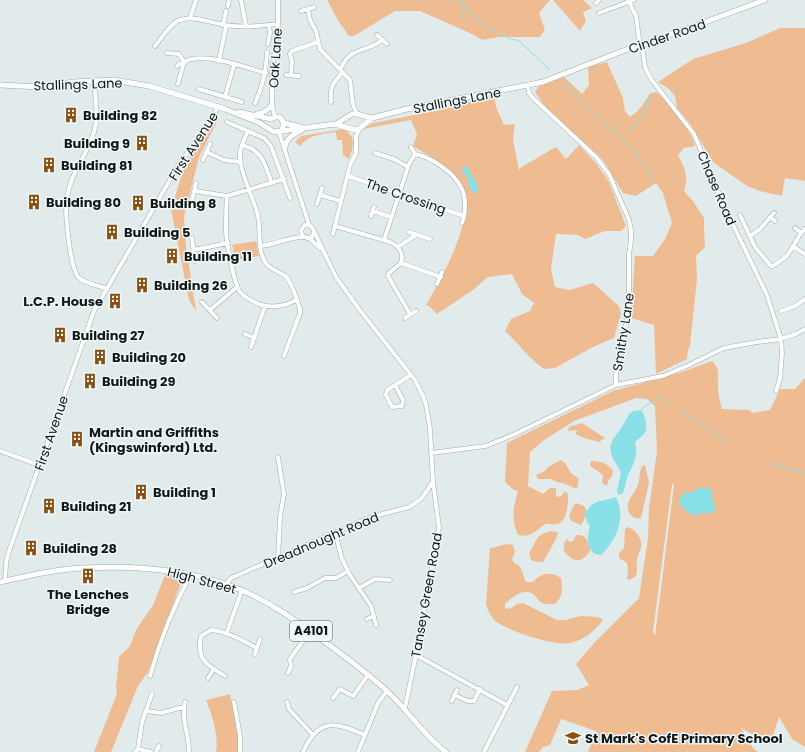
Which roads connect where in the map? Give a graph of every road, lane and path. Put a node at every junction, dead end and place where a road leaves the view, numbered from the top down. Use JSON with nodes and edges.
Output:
{"nodes":[{"id":1,"x":196,"y":0,"type":"edge"},
{"id":2,"x":229,"y":0,"type":"edge"},
{"id":3,"x":241,"y":0,"type":"edge"},
{"id":4,"x":278,"y":0,"type":"edge"},
{"id":5,"x":765,"y":0,"type":"edge"},
{"id":6,"x":631,"y":1,"type":"edge"},
{"id":7,"x":314,"y":7,"type":"dead end"},
{"id":8,"x":308,"y":9,"type":"junction"},
{"id":9,"x":300,"y":11,"type":"dead end"},
{"id":10,"x":599,"y":14,"type":"dead end"},
{"id":11,"x":190,"y":18,"type":"junction"},
{"id":12,"x":278,"y":24,"type":"junction"},
{"id":13,"x":225,"y":25,"type":"junction"},
{"id":14,"x":268,"y":25,"type":"junction"},
{"id":15,"x":246,"y":26,"type":"junction"},
{"id":16,"x":377,"y":34,"type":"dead end"},
{"id":17,"x":382,"y":40,"type":"junction"},
{"id":18,"x":318,"y":42,"type":"junction"},
{"id":19,"x":268,"y":44,"type":"dead end"},
{"id":20,"x":387,"y":44,"type":"dead end"},
{"id":21,"x":155,"y":46,"type":"dead end"},
{"id":22,"x":641,"y":46,"type":"junction"},
{"id":23,"x":268,"y":52,"type":"dead end"},
{"id":24,"x":167,"y":53,"type":"dead end"},
{"id":25,"x":219,"y":61,"type":"junction"},
{"id":26,"x":184,"y":62,"type":"junction"},
{"id":27,"x":234,"y":65,"type":"junction"},
{"id":28,"x":177,"y":66,"type":"dead end"},
{"id":29,"x":341,"y":71,"type":"junction"},
{"id":30,"x":266,"y":73,"type":"junction"},
{"id":31,"x":299,"y":76,"type":"dead end"},
{"id":32,"x":94,"y":81,"type":"junction"},
{"id":33,"x":543,"y":82,"type":"joint"},
{"id":34,"x":178,"y":84,"type":"dead end"},
{"id":35,"x":0,"y":85,"type":"edge"},
{"id":36,"x":528,"y":86,"type":"junction"},
{"id":37,"x":200,"y":89,"type":"dead end"},
{"id":38,"x":324,"y":92,"type":"dead end"},
{"id":39,"x":330,"y":92,"type":"junction"},
{"id":40,"x":225,"y":97,"type":"junction"},
{"id":41,"x":242,"y":102,"type":"dead end"},
{"id":42,"x":331,"y":102,"type":"dead end"},
{"id":43,"x":255,"y":103,"type":"dead end"},
{"id":44,"x":272,"y":105,"type":"junction"},
{"id":45,"x":353,"y":105,"type":"junction"},
{"id":46,"x":218,"y":106,"type":"junction"},
{"id":47,"x":225,"y":109,"type":"junction"},
{"id":48,"x":252,"y":115,"type":"junction"},
{"id":49,"x":358,"y":115,"type":"junction"},
{"id":50,"x":349,"y":117,"type":"junction"},
{"id":51,"x":273,"y":118,"type":"junction"},
{"id":52,"x":371,"y":118,"type":"junction"},
{"id":53,"x":228,"y":122,"type":"dead end"},
{"id":54,"x":284,"y":123,"type":"junction"},
{"id":55,"x":335,"y":124,"type":"junction"},
{"id":56,"x":361,"y":127,"type":"junction"},
{"id":57,"x":306,"y":128,"type":"junction"},
{"id":58,"x":350,"y":128,"type":"junction"},
{"id":59,"x":270,"y":129,"type":"junction"},
{"id":60,"x":248,"y":131,"type":"junction"},
{"id":61,"x":280,"y":131,"type":"junction"},
{"id":62,"x":356,"y":136,"type":"junction"},
{"id":63,"x":210,"y":144,"type":"dead end"},
{"id":64,"x":242,"y":145,"type":"junction"},
{"id":65,"x":285,"y":147,"type":"junction"},
{"id":66,"x":411,"y":147,"type":"dead end"},
{"id":67,"x":383,"y":150,"type":"dead end"},
{"id":68,"x":207,"y":152,"type":"junction"},
{"id":69,"x":375,"y":153,"type":"dead end"},
{"id":70,"x":415,"y":154,"type":"junction"},
{"id":71,"x":382,"y":155,"type":"junction"},
{"id":72,"x":203,"y":160,"type":"dead end"},
{"id":73,"x":240,"y":162,"type":"junction"},
{"id":74,"x":408,"y":167,"type":"junction"},
{"id":75,"x":348,"y":176,"type":"junction"},
{"id":76,"x":284,"y":179,"type":"junction"},
{"id":77,"x":196,"y":183,"type":"dead end"},
{"id":78,"x":272,"y":183,"type":"junction"},
{"id":79,"x":322,"y":188,"type":"dead end"},
{"id":80,"x":249,"y":190,"type":"junction"},
{"id":81,"x":194,"y":192,"type":"junction"},
{"id":82,"x":399,"y":193,"type":"junction"},
{"id":83,"x":320,"y":195,"type":"junction"},
{"id":84,"x":227,"y":196,"type":"junction"},
{"id":85,"x":290,"y":198,"type":"dead end"},
{"id":86,"x":192,"y":200,"type":"dead end"},
{"id":87,"x":341,"y":202,"type":"junction"},
{"id":88,"x":317,"y":204,"type":"dead end"},
{"id":89,"x":774,"y":213,"type":"dead end"},
{"id":90,"x":305,"y":214,"type":"junction"},
{"id":91,"x":740,"y":215,"type":"dead end"},
{"id":92,"x":371,"y":216,"type":"dead end"},
{"id":93,"x":464,"y":216,"type":"junction"},
{"id":94,"x":391,"y":217,"type":"junction"},
{"id":95,"x":770,"y":218,"type":"junction"},
{"id":96,"x":775,"y":221,"type":"dead end"},
{"id":97,"x":462,"y":223,"type":"dead end"},
{"id":98,"x":309,"y":225,"type":"junction"},
{"id":99,"x":304,"y":226,"type":"junction"},
{"id":100,"x":335,"y":226,"type":"junction"},
{"id":101,"x":795,"y":228,"type":"dead end"},
{"id":102,"x":805,"y":229,"type":"edge"},
{"id":103,"x":301,"y":230,"type":"junction"},
{"id":104,"x":314,"y":232,"type":"junction"},
{"id":105,"x":409,"y":232,"type":"dead end"},
{"id":106,"x":801,"y":233,"type":"junction"},
{"id":107,"x":333,"y":234,"type":"dead end"},
{"id":108,"x":416,"y":235,"type":"junction"},
{"id":109,"x":750,"y":236,"type":"junction"},
{"id":110,"x":303,"y":237,"type":"junction"},
{"id":111,"x":192,"y":238,"type":"dead end"},
{"id":112,"x":291,"y":238,"type":"junction"},
{"id":113,"x":308,"y":238,"type":"junction"},
{"id":114,"x":430,"y":239,"type":"dead end"},
{"id":115,"x":384,"y":240,"type":"junction"},
{"id":116,"x":228,"y":243,"type":"junction"},
{"id":117,"x":260,"y":246,"type":"junction"},
{"id":118,"x":398,"y":247,"type":"junction"},
{"id":119,"x":794,"y":247,"type":"junction"},
{"id":120,"x":193,"y":250,"type":"junction"},
{"id":121,"x":322,"y":250,"type":"junction"},
{"id":122,"x":805,"y":254,"type":"edge"},
{"id":123,"x":195,"y":261,"type":"dead end"},
{"id":124,"x":401,"y":263,"type":"junction"},
{"id":125,"x":442,"y":272,"type":"dead end"},
{"id":126,"x":441,"y":277,"type":"junction"},
{"id":127,"x":436,"y":284,"type":"dead end"},
{"id":128,"x":237,"y":287,"type":"junction"},
{"id":129,"x":107,"y":289,"type":"junction"},
{"id":130,"x":805,"y":299,"type":"edge"},
{"id":131,"x":296,"y":300,"type":"junction"},
{"id":132,"x":202,"y":302,"type":"dead end"},
{"id":133,"x":265,"y":306,"type":"junction"},
{"id":134,"x":210,"y":310,"type":"junction"},
{"id":135,"x":416,"y":311,"type":"dead end"},
{"id":136,"x":781,"y":311,"type":"dead end"},
{"id":137,"x":410,"y":314,"type":"junction"},
{"id":138,"x":217,"y":318,"type":"dead end"},
{"id":139,"x":405,"y":318,"type":"dead end"},
{"id":140,"x":805,"y":330,"type":"edge"},
{"id":141,"x":245,"y":334,"type":"dead end"},
{"id":142,"x":255,"y":338,"type":"junction"},
{"id":143,"x":781,"y":339,"type":"junction"},
{"id":144,"x":251,"y":347,"type":"dead end"},
{"id":145,"x":284,"y":356,"type":"dead end"},
{"id":146,"x":411,"y":375,"type":"junction"},
{"id":147,"x":395,"y":385,"type":"junction"},
{"id":148,"x":616,"y":385,"type":"junction"},
{"id":149,"x":776,"y":391,"type":"dead end"},
{"id":150,"x":0,"y":451,"type":"edge"},
{"id":151,"x":431,"y":453,"type":"junction"},
{"id":152,"x":278,"y":457,"type":"dead end"},
{"id":153,"x":39,"y":466,"type":"junction"},
{"id":154,"x":433,"y":482,"type":"junction"},
{"id":155,"x":334,"y":532,"type":"junction"},
{"id":156,"x":278,"y":559,"type":"junction"},
{"id":157,"x":348,"y":571,"type":"junction"},
{"id":158,"x":191,"y":574,"type":"junction"},
{"id":159,"x":382,"y":579,"type":"junction"},
{"id":160,"x":390,"y":580,"type":"dead end"},
{"id":161,"x":3,"y":581,"type":"edge"},
{"id":162,"x":226,"y":584,"type":"junction"},
{"id":163,"x":382,"y":585,"type":"dead end"},
{"id":164,"x":359,"y":588,"type":"junction"},
{"id":165,"x":242,"y":590,"type":"junction"},
{"id":166,"x":301,"y":590,"type":"junction"},
{"id":167,"x":294,"y":592,"type":"dead end"},
{"id":168,"x":302,"y":595,"type":"dead end"},
{"id":169,"x":374,"y":616,"type":"junction"},
{"id":170,"x":367,"y":619,"type":"dead end"},
{"id":171,"x":376,"y":625,"type":"dead end"},
{"id":172,"x":310,"y":631,"type":"junction"},
{"id":173,"x":226,"y":632,"type":"junction"},
{"id":174,"x":260,"y":640,"type":"dead end"},
{"id":175,"x":257,"y":648,"type":"junction"},
{"id":176,"x":255,"y":654,"type":"dead end"},
{"id":177,"x":416,"y":654,"type":"junction"},
{"id":178,"x":291,"y":666,"type":"junction"},
{"id":179,"x":296,"y":666,"type":"dead end"},
{"id":180,"x":214,"y":670,"type":"junction"},
{"id":181,"x":288,"y":673,"type":"dead end"},
{"id":182,"x":368,"y":675,"type":"junction"},
{"id":183,"x":150,"y":676,"type":"dead end"},
{"id":184,"x":225,"y":676,"type":"dead end"},
{"id":185,"x":208,"y":678,"type":"dead end"},
{"id":186,"x":517,"y":687,"type":"dead end"},
{"id":187,"x":480,"y":689,"type":"junction"},
{"id":188,"x":457,"y":690,"type":"dead end"},
{"id":189,"x":387,"y":691,"type":"junction"},
{"id":190,"x":152,"y":694,"type":"dead end"},
{"id":191,"x":454,"y":695,"type":"junction"},
{"id":192,"x":333,"y":698,"type":"dead end"},
{"id":193,"x":452,"y":700,"type":"dead end"},
{"id":194,"x":185,"y":702,"type":"dead end"},
{"id":195,"x":234,"y":702,"type":"dead end"},
{"id":196,"x":287,"y":702,"type":"dead end"},
{"id":197,"x":507,"y":705,"type":"junction"},
{"id":198,"x":183,"y":708,"type":"junction"},
{"id":199,"x":405,"y":708,"type":"junction"},
{"id":200,"x":147,"y":711,"type":"junction"},
{"id":201,"x":313,"y":735,"type":"junction"},
{"id":202,"x":365,"y":736,"type":"junction"},
{"id":203,"x":159,"y":746,"type":"dead end"},
{"id":204,"x":136,"y":751,"type":"edge"},
{"id":205,"x":443,"y":751,"type":"edge"},
{"id":206,"x":151,"y":752,"type":"edge"},
{"id":207,"x":156,"y":752,"type":"edge"},
{"id":208,"x":189,"y":752,"type":"edge"},
{"id":209,"x":240,"y":752,"type":"edge"},
{"id":210,"x":303,"y":752,"type":"edge"},
{"id":211,"x":358,"y":752,"type":"edge"},
{"id":212,"x":484,"y":752,"type":"edge"}],
"edges":[{"from":1,"to":11,"type":"street"},
{"from":2,"to":13,"type":"street"},
{"from":3,"to":15,"type":"street"},
{"from":4,"to":12,"type":"street","name":"Oak Lane"},
{"from":5,"to":22,"type":"main road","name":"Cinder Road"},
{"from":6,"to":10,"type":"street"},
{"from":6,"to":22,"type":"street","name":"Chase Road"},
{"from":7,"to":8,"type":"street"},
{"from":8,"to":9,"type":"street"},
{"from":8,"to":18,"type":"street"},
{"from":11,"to":13,"type":"street"},
{"from":11,"to":21,"type":"street"},
{"from":12,"to":14,"type":"street"},
{"from":12,"to":44,"type":"street","name":"Oak Lane"},
{"from":13,"to":15,"type":"street"},
{"from":13,"to":25,"type":"street"},
{"from":14,"to":15,"type":"street"},
{"from":14,"to":19,"type":"street"},
{"from":16,"to":17,"type":"street"},
{"from":17,"to":20,"type":"street"},
{"from":17,"to":29,"type":"street"},
{"from":18,"to":29,"type":"street"},
{"from":18,"to":31,"type":"street"},
{"from":22,"to":33,"type":"main road","name":"Cinder Road"},
{"from":22,"to":143,"type":"street","name":"Chase Road"},
{"from":23,"to":30,"type":"street"},
{"from":24,"to":26,"type":"street"},
{"from":25,"to":26,"type":"street"},
{"from":25,"to":27,"type":"street"},
{"from":26,"to":28,"type":"street"},
{"from":26,"to":34,"type":"street"},
{"from":27,"to":30,"type":"street"},
{"from":27,"to":40,"type":"street"},
{"from":29,"to":39,"type":"street"},
{"from":29,"to":45,"type":"street"},
{"from":30,"to":43,"type":"street"},
{"from":32,"to":35,"type":"main road","name":"Stallings Lane"},
{"from":32,"to":46,"type":"main road","name":"Stallings Lane"},
{"from":32,"to":129,"type":"street"},
{"from":33,"to":36,"type":"main road","name":"Stallings Lane"},
{"from":36,"to":52,"type":"main road","name":"Stallings Lane"},
{"from":36,"to":148,"type":"street","name":"Smithy Lane"},
{"from":37,"to":40,"type":"street"},
{"from":38,"to":39,"type":"street"},
{"from":39,"to":42,"type":"street"},
{"from":40,"to":41,"type":"street"},
{"from":44,"to":48,"type":"main road"},
{"from":44,"to":51,"type":"street","name":"Oak Lane"},
{"from":45,"to":49,"type":"street"},
{"from":45,"to":50,"type":"street"},
{"from":46,"to":47,"type":"main road","name":"Stallings Lane"},
{"from":46,"to":129,"type":"street","name":"First Avenue"},
{"from":47,"to":48,"type":"main road"},
{"from":47,"to":59,"type":"main road"},
{"from":48,"to":51,"type":"main road"},
{"from":49,"to":50,"type":"main road"},
{"from":49,"to":52,"type":"main road","name":"Stallings Lane"},
{"from":49,"to":56,"type":"main road"},
{"from":50,"to":55,"type":"main road"},
{"from":50,"to":58,"type":"main road"},
{"from":51,"to":54,"type":"main road"},
{"from":51,"to":59,"type":"main road"},
{"from":52,"to":56,"type":"main road","name":"Stallings Lane"},
{"from":53,"to":60,"type":"street"},
{"from":54,"to":57,"type":"main road"},
{"from":54,"to":61,"type":"main road"},
{"from":55,"to":57,"type":"main road"},
{"from":55,"to":58,"type":"main road"},
{"from":56,"to":58,"type":"main road"},
{"from":56,"to":62,"type":"street"},
{"from":57,"to":61,"type":"main road"},
{"from":57,"to":65,"type":"main road"},
{"from":58,"to":62,"type":"street"},
{"from":59,"to":61,"type":"main road"},
{"from":60,"to":64,"type":"street"},
{"from":60,"to":76,"type":"street"},
{"from":61,"to":65,"type":"street","name":"Tansey Green Road"},
{"from":62,"to":75,"type":"street"},
{"from":63,"to":68,"type":"street"},
{"from":64,"to":73,"type":"street"},
{"from":64,"to":78,"type":"street"},
{"from":65,"to":90,"type":"street","name":"Tansey Green Road"},
{"from":66,"to":70,"type":"street"},
{"from":67,"to":71,"type":"street"},
{"from":68,"to":72,"type":"street"},
{"from":68,"to":73,"type":"street"},
{"from":69,"to":71,"type":"street"},
{"from":70,"to":74,"type":"street"},
{"from":70,"to":93,"type":"street"},
{"from":71,"to":74,"type":"street"},
{"from":73,"to":80,"type":"street"},
{"from":74,"to":82,"type":"street"},
{"from":75,"to":82,"type":"street","name":"The Crossing"},
{"from":75,"to":87,"type":"street"},
{"from":76,"to":78,"type":"street"},
{"from":76,"to":85,"type":"street"},
{"from":77,"to":81,"type":"street"},
{"from":78,"to":80,"type":"street"},
{"from":79,"to":83,"type":"street"},
{"from":80,"to":84,"type":"street"},
{"from":80,"to":117,"type":"street"},
{"from":81,"to":84,"type":"street"},
{"from":81,"to":86,"type":"street"},
{"from":82,"to":93,"type":"street","name":"The Crossing"},
{"from":82,"to":94,"type":"street"},
{"from":83,"to":87,"type":"street"},
{"from":83,"to":88,"type":"street"},
{"from":84,"to":116,"type":"street"},
{"from":87,"to":100,"type":"street"},
{"from":89,"to":95,"type":"street"},
{"from":90,"to":98,"type":"street","name":"Tansey Green Road"},
{"from":90,"to":99,"type":"street","name":"Tansey Green Road"},
{"from":91,"to":109,"type":"street"},
{"from":92,"to":94,"type":"street"},
{"from":93,"to":97,"type":"street"},
{"from":94,"to":115,"type":"street"},
{"from":95,"to":96,"type":"street"},
{"from":95,"to":109,"type":"street"},
{"from":98,"to":99,"type":"street"},
{"from":98,"to":104,"type":"street","name":"Tansey Green Road"},
{"from":99,"to":103,"type":"street"},
{"from":100,"to":107,"type":"street"},
{"from":100,"to":115,"type":"street"},
{"from":101,"to":106,"type":"street"},
{"from":102,"to":106,"type":"street"},
{"from":103,"to":110,"type":"street"},
{"from":103,"to":112,"type":"street"},
{"from":104,"to":113,"type":"street"},
{"from":104,"to":121,"type":"street","name":"Tansey Green Road"},
{"from":105,"to":108,"type":"street"},
{"from":106,"to":119,"type":"street"},
{"from":108,"to":114,"type":"street"},
{"from":108,"to":118,"type":"street"},
{"from":109,"to":119,"type":"street"},
{"from":110,"to":112,"type":"street","name":"Tansey Green Road"},
{"from":110,"to":113,"type":"street","name":"Tansey Green Road"},
{"from":111,"to":120,"type":"street"},
{"from":112,"to":117,"type":"street"},
{"from":113,"to":121,"type":"street","name":"Tansey Green Road"},
{"from":115,"to":118,"type":"street"},
{"from":116,"to":120,"type":"street"},
{"from":116,"to":128,"type":"street"},
{"from":117,"to":131,"type":"street"},
{"from":118,"to":124,"type":"street"},
{"from":119,"to":122,"type":"street"},
{"from":120,"to":123,"type":"street"},
{"from":121,"to":146,"type":"street","name":"Tansey Green Road"},
{"from":124,"to":126,"type":"street"},
{"from":124,"to":137,"type":"street"},
{"from":125,"to":126,"type":"street"},
{"from":126,"to":127,"type":"street"},
{"from":128,"to":133,"type":"street"},
{"from":128,"to":134,"type":"street"},
{"from":129,"to":153,"type":"street","name":"First Avenue"},
{"from":130,"to":136,"type":"street"},
{"from":131,"to":133,"type":"street"},
{"from":131,"to":145,"type":"street"},
{"from":132,"to":134,"type":"street"},
{"from":133,"to":142,"type":"street"},
{"from":134,"to":138,"type":"street"},
{"from":135,"to":137,"type":"street"},
{"from":137,"to":139,"type":"street"},
{"from":140,"to":143,"type":"street"},
{"from":141,"to":142,"type":"street"},
{"from":142,"to":144,"type":"street"},
{"from":143,"to":148,"type":"street"},
{"from":143,"to":149,"type":"street","name":"Chase Road"},
{"from":146,"to":147,"type":"street"},
{"from":146,"to":151,"type":"street","name":"Tansey Green Road"},
{"from":147,"to":147,"type":"street"},
{"from":148,"to":151,"type":"street","name":"Smithy Lane"},
{"from":150,"to":153,"type":"street"},
{"from":151,"to":154,"type":"street","name":"Tansey Green Road"},
{"from":152,"to":156,"type":"street"},
{"from":153,"to":161,"type":"street","name":"First Avenue"},
{"from":154,"to":155,"type":"street","name":"Dreadnought Road"},
{"from":154,"to":177,"type":"street","name":"Tansey Green Road"},
{"from":155,"to":156,"type":"street","name":"Dreadnought Road"},
{"from":155,"to":157,"type":"street"},
{"from":156,"to":162,"type":"street","name":"Dreadnought Road"},
{"from":157,"to":164,"type":"street"},
{"from":157,"to":166,"type":"street"},
{"from":158,"to":161,"type":"main road","name":"High Street","number":"A4101"},
{"from":158,"to":162,"type":"main road","name":"High Street","number":"A4101"},
{"from":158,"to":183,"type":"street"},
{"from":159,"to":160,"type":"street"},
{"from":159,"to":163,"type":"street"},
{"from":159,"to":164,"type":"street"},
{"from":162,"to":165,"type":"main road","name":"High Street","number":"A4101"},
{"from":164,"to":169,"type":"street"},
{"from":165,"to":172,"type":"main road","name":"High Street","number":"A4101"},
{"from":165,"to":173,"type":"street"},
{"from":166,"to":167,"type":"street"},
{"from":166,"to":168,"type":"street"},
{"from":169,"to":170,"type":"street"},
{"from":169,"to":171,"type":"street"},
{"from":172,"to":178,"type":"street"},
{"from":172,"to":182,"type":"main road","name":"High Street","number":"A4101"},
{"from":173,"to":175,"type":"street"},
{"from":173,"to":180,"type":"street"},
{"from":174,"to":175,"type":"street"},
{"from":175,"to":176,"type":"street"},
{"from":177,"to":187,"type":"street"},
{"from":177,"to":199,"type":"street","name":"Tansey Green Road"},
{"from":178,"to":179,"type":"street"},
{"from":178,"to":181,"type":"street"},
{"from":180,"to":184,"type":"street"},
{"from":180,"to":185,"type":"street"},
{"from":182,"to":189,"type":"main road","name":"High Street","number":"A4101"},
{"from":182,"to":192,"type":"street"},
{"from":186,"to":197,"type":"street"},
{"from":187,"to":191,"type":"street"},
{"from":187,"to":197,"type":"street"},
{"from":188,"to":191,"type":"street"},
{"from":189,"to":199,"type":"main road","name":"High Street","number":"A4101"},
{"from":189,"to":202,"type":"street"},
{"from":190,"to":200,"type":"street"},
{"from":191,"to":193,"type":"street"},
{"from":194,"to":198,"type":"street"},
{"from":195,"to":209,"type":"street"},
{"from":196,"to":201,"type":"street"},
{"from":197,"to":212,"type":"street"},
{"from":198,"to":200,"type":"street"},
{"from":198,"to":208,"type":"street"},
{"from":199,"to":205,"type":"main road","name":"High Street","number":"A4101"},
{"from":200,"to":204,"type":"street"},
{"from":201,"to":202,"type":"street"},
{"from":201,"to":210,"type":"street"},
{"from":202,"to":211,"type":"street"},
{"from":203,"to":207,"type":"street"},
{"from":204,"to":206,"type":"street"}]}
